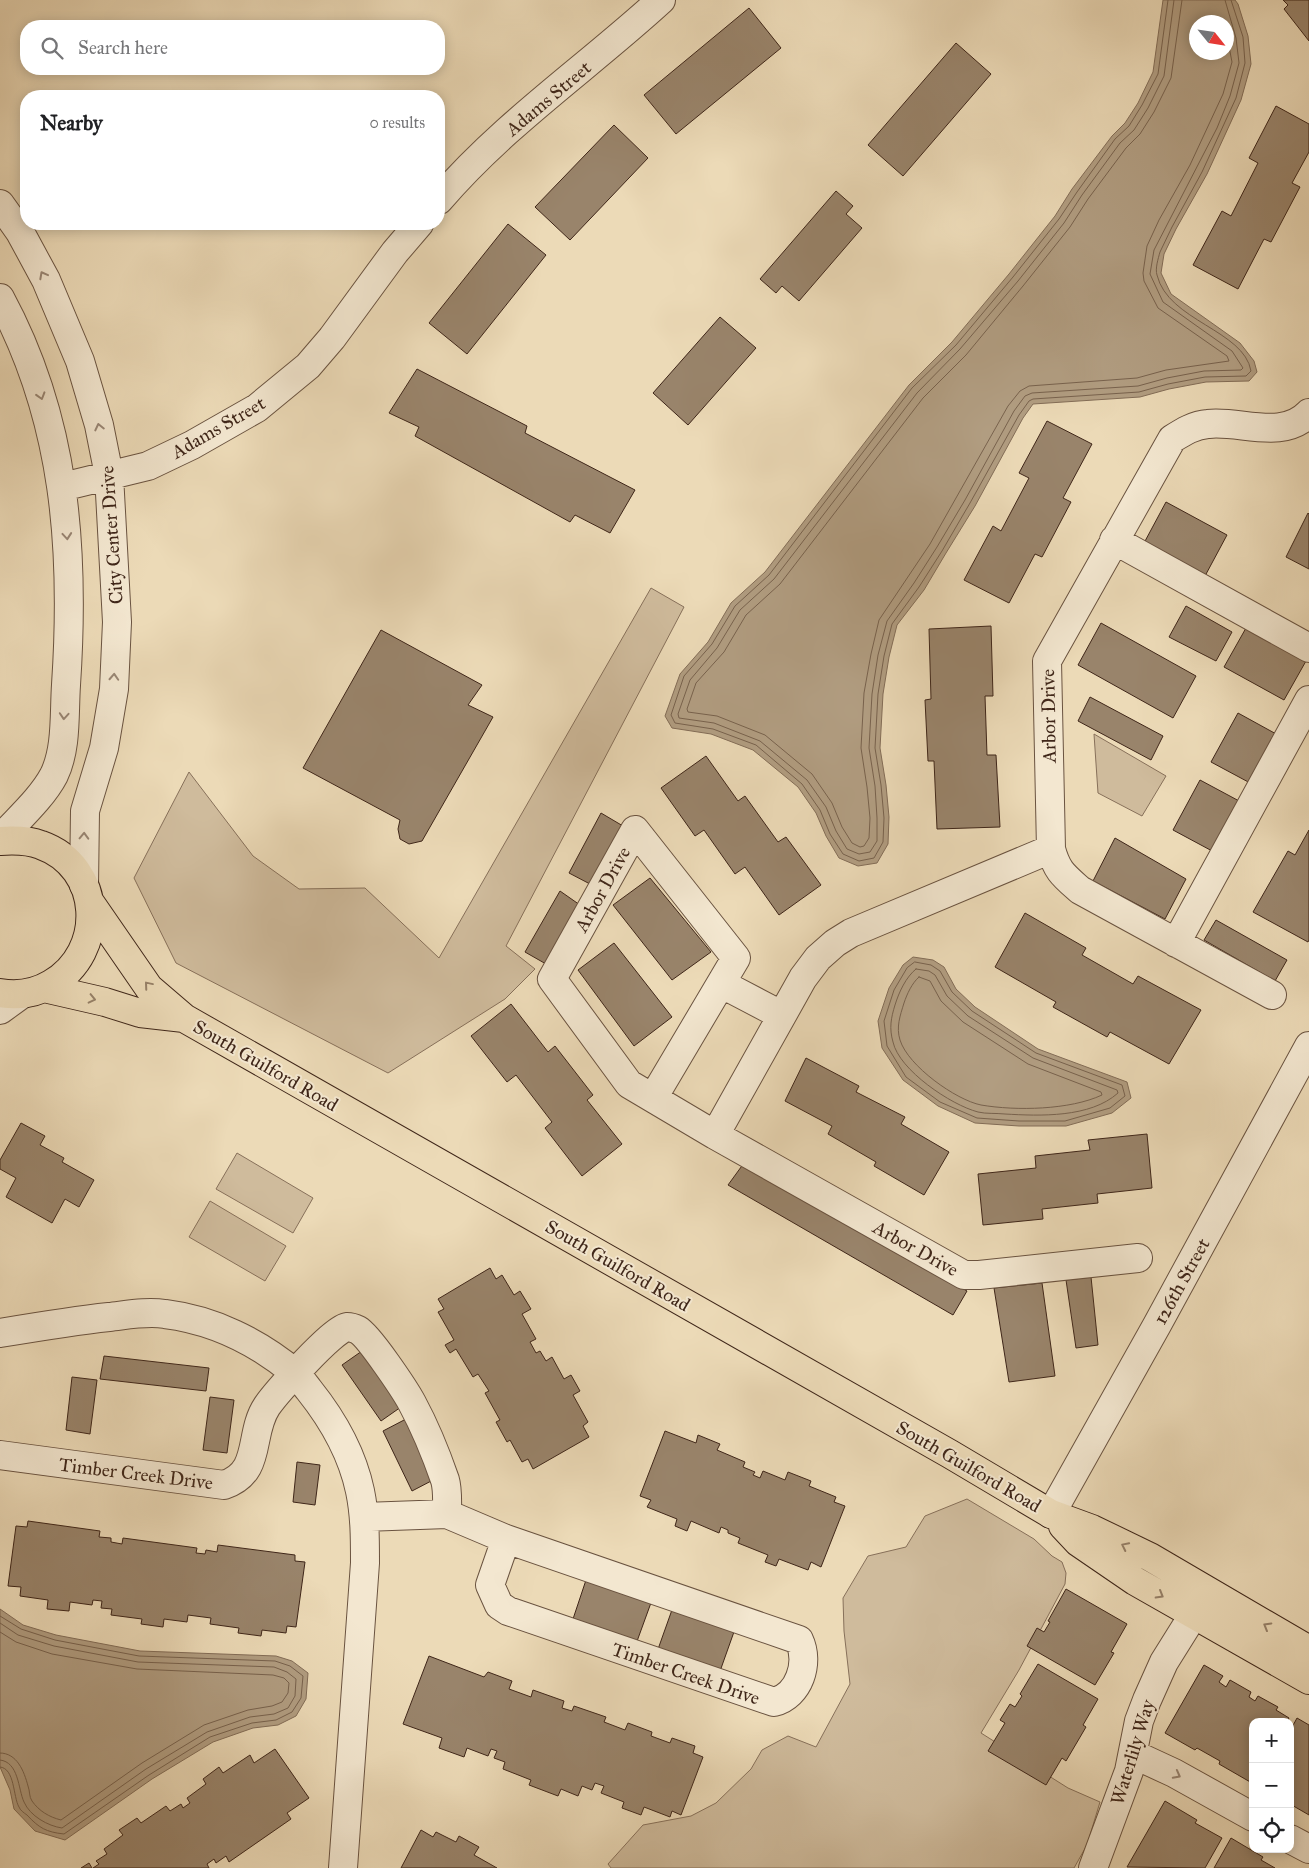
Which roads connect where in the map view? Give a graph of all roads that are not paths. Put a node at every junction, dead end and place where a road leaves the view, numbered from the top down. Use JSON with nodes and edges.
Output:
{"nodes":[{"id":1,"x":662,"y":0,"type":"edge"},
{"id":2,"x":445,"y":193,"type":"edge"},
{"id":3,"x":0,"y":204,"type":"edge"},
{"id":4,"x":414,"y":230,"type":"edge"},
{"id":5,"x":0,"y":298,"type":"edge"},
{"id":6,"x":1309,"y":413,"type":"edge"},
{"id":7,"x":109,"y":475,"type":"junction"},
{"id":8,"x":62,"y":487,"type":"junction"},
{"id":9,"x":1114,"y":540,"type":"junction"},
{"id":10,"x":1309,"y":648,"type":"edge"},
{"id":11,"x":1309,"y":700,"type":"edge"},
{"id":12,"x":0,"y":840,"type":"edge"},
{"id":13,"x":1051,"y":849,"type":"junction"},
{"id":14,"x":87,"y":893,"type":"junction"},
{"id":15,"x":1176,"y":943,"type":"junction"},
{"id":16,"x":722,"y":984,"type":"junction"},
{"id":17,"x":22,"y":991,"type":"edge"},
{"id":18,"x":1272,"y":995,"type":"dead end"},
{"id":19,"x":0,"y":1010,"type":"edge"},
{"id":20,"x":781,"y":1016,"type":"junction"},
{"id":21,"x":184,"y":1018,"type":"junction"},
{"id":22,"x":1309,"y":1046,"type":"edge"},
{"id":23,"x":1301,"y":1079,"type":"edge"},
{"id":24,"x":654,"y":1098,"type":"junction"},
{"id":25,"x":715,"y":1135,"type":"junction"},
{"id":26,"x":1138,"y":1258,"type":"dead end"},
{"id":27,"x":0,"y":1333,"type":"edge"},
{"id":28,"x":296,"y":1374,"type":"junction"},
{"id":29,"x":0,"y":1455,"type":"edge"},
{"id":30,"x":447,"y":1514,"type":"junction"},
{"id":31,"x":1050,"y":1514,"type":"junction"},
{"id":32,"x":364,"y":1517,"type":"junction"},
{"id":33,"x":506,"y":1539,"type":"junction"},
{"id":34,"x":1194,"y":1614,"type":"junction"},
{"id":35,"x":1309,"y":1650,"type":"edge"},
{"id":36,"x":1309,"y":1680,"type":"edge"},
{"id":37,"x":1132,"y":1754,"type":"junction"},
{"id":38,"x":1249,"y":1816,"type":"edge"},
{"id":39,"x":1294,"y":1840,"type":"edge"},
{"id":40,"x":1309,"y":1849,"type":"edge"},
{"id":41,"x":343,"y":1868,"type":"edge"},
{"id":42,"x":1093,"y":1868,"type":"edge"}],
"edges":[{"from":1,"to":2,"type":"street","name":"Adams Street"},
{"from":7,"to":3,"type":"street","name":"City Center Drive","one_way":true},
{"from":4,"to":7,"type":"street","name":"Adams Street"},
{"from":5,"to":8,"type":"street","one_way":true},
{"from":6,"to":9,"type":"street","name":"Arbor Drive"},
{"from":7,"to":8,"type":"street","name":"Adams Street"},
{"from":14,"to":7,"type":"street","name":"City Center Drive","one_way":true},
{"from":8,"to":12,"type":"street","one_way":true},
{"from":9,"to":10,"type":"street"},
{"from":9,"to":13,"type":"street","name":"Arbor Drive"},
{"from":11,"to":15,"type":"street"},
{"from":12,"to":14,"type":"main road","name":"South Guilford Road"},
{"from":13,"to":15,"type":"street","name":"Arbor Drive"},
{"from":13,"to":20,"type":"street"},
{"from":14,"to":17,"type":"main road"},
{"from":21,"to":14,"type":"main road","name":"South Guilford Road","one_way":true},
{"from":15,"to":18,"type":"street","name":"Arbor Drive"},
{"from":16,"to":20,"type":"street"},
{"from":16,"to":24,"type":"street","name":"Arbor Drive"},
{"from":16,"to":24,"type":"street","name":"Arbor Drive"},
{"from":17,"to":19,"type":"street"},
{"from":17,"to":21,"type":"main road","name":"South Guilford Road","one_way":true},
{"from":20,"to":25,"type":"street"},
{"from":21,"to":31,"type":"main road","name":"South Guilford Road"},
{"from":22,"to":23,"type":"street","name":"126th Street"},
{"from":23,"to":31,"type":"street","name":"126th Street"},
{"from":24,"to":25,"type":"street","name":"Arbor Drive"},
{"from":25,"to":26,"type":"street","name":"Arbor Drive"},
{"from":27,"to":28,"type":"street"},
{"from":28,"to":29,"type":"street","name":"Timber Creek Drive"},
{"from":28,"to":30,"type":"street","name":"Timber Creek Drive"},
{"from":28,"to":32,"type":"street"},
{"from":30,"to":32,"type":"street","name":"Timber Creek Drive"},
{"from":30,"to":33,"type":"street","name":"Timber Creek Drive"},
{"from":31,"to":34,"type":"main road","name":"South Guilford Road","one_way":true},
{"from":35,"to":31,"type":"main road","name":"South Guilford Road","one_way":true},
{"from":32,"to":41,"type":"street"},
{"from":33,"to":33,"type":"street","name":"Timber Creek Drive"},
{"from":34,"to":36,"type":"main road","name":"South Guilford Road"},
{"from":34,"to":37,"type":"street","name":"Waterlily Way"},
{"from":37,"to":38,"type":"street","one_way":true},
{"from":37,"to":42,"type":"street","name":"Waterlily Way"},
{"from":39,"to":40,"type":"street"}]}
